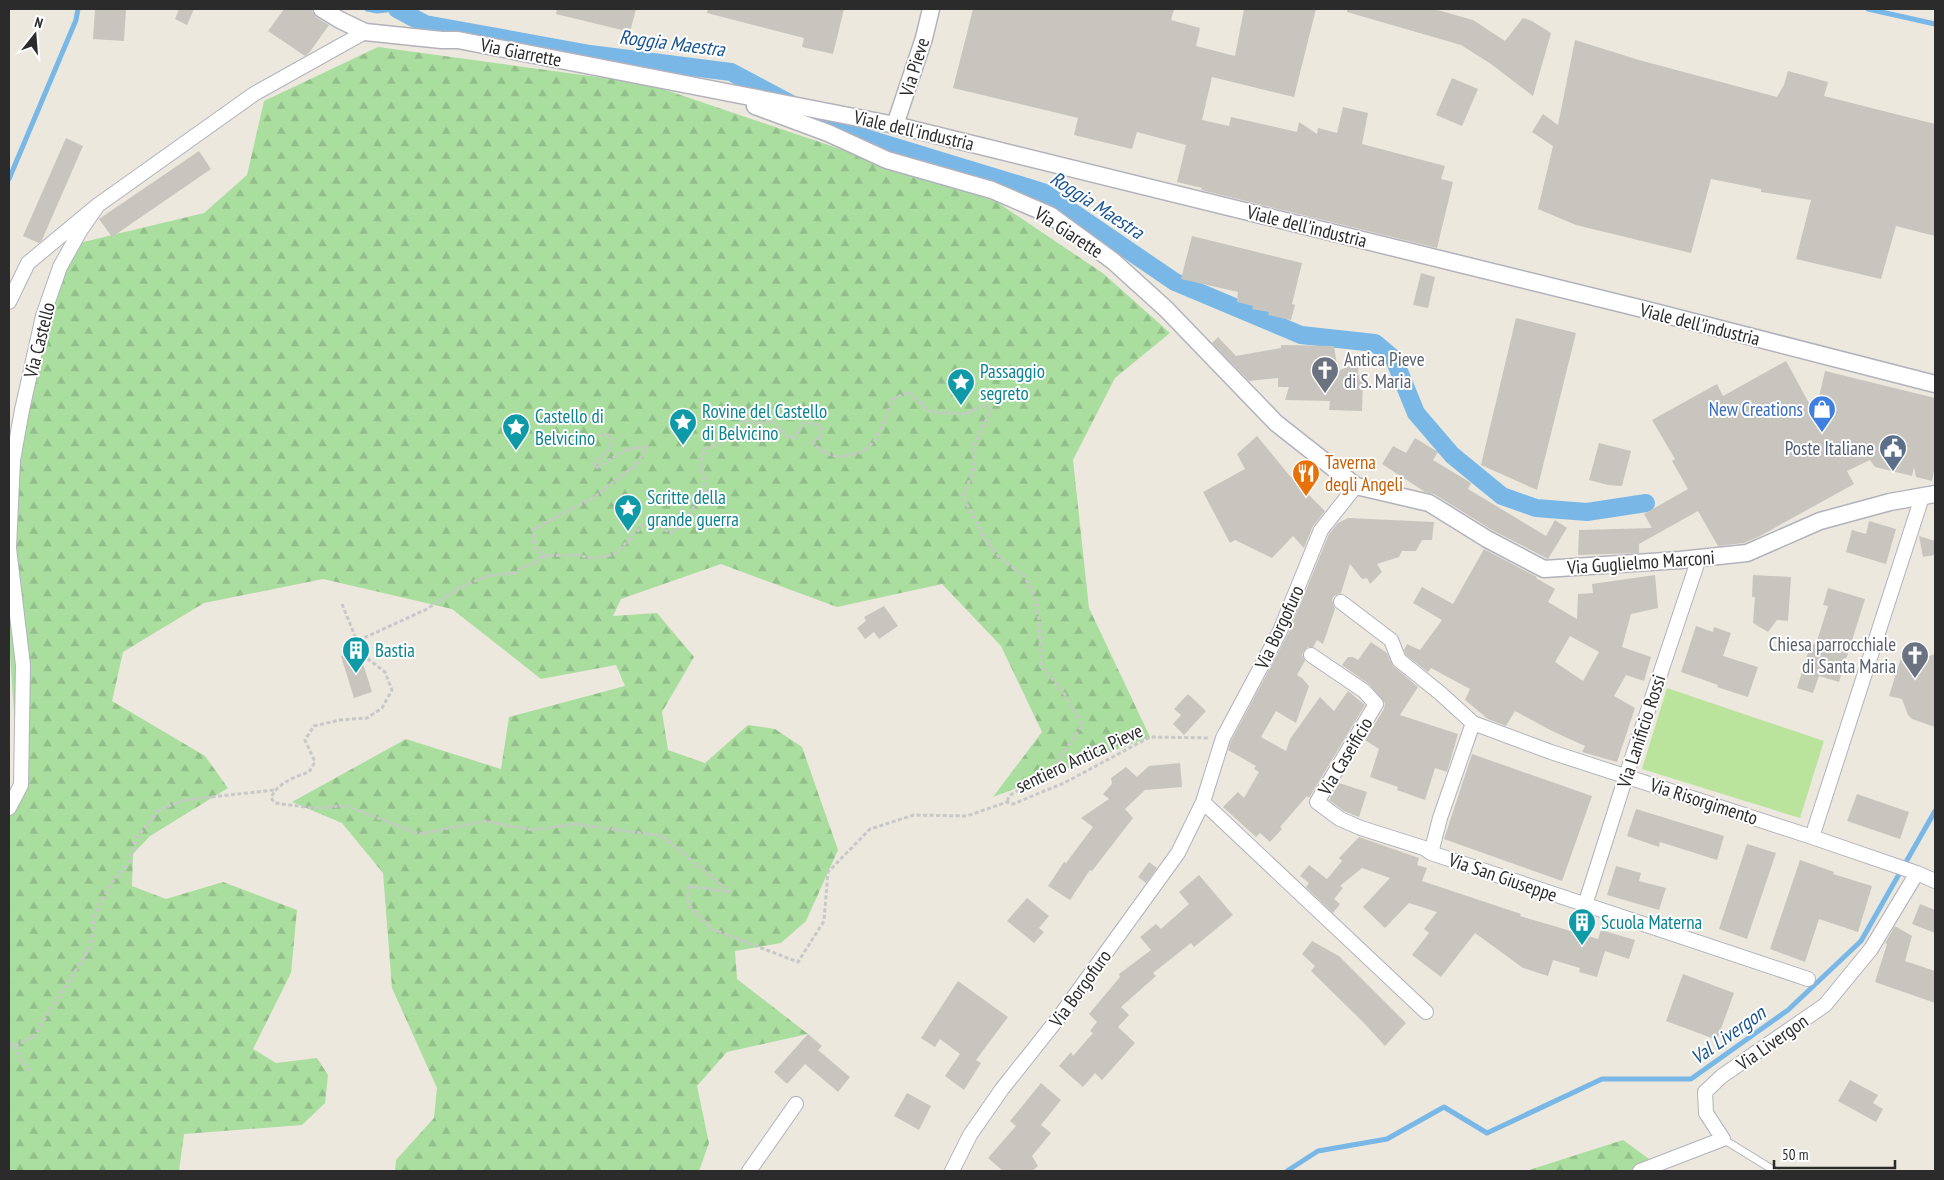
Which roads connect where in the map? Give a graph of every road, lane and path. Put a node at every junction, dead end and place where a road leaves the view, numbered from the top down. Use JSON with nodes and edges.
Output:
{"nodes":[{"id":1,"x":322,"y":9,"type":"edge"},
{"id":2,"x":931,"y":9,"type":"edge"},
{"id":3,"x":365,"y":32,"type":"junction"},
{"id":4,"x":676,"y":83,"type":"joint"},
{"id":5,"x":714,"y":90,"type":"junction"},
{"id":6,"x":895,"y":125,"type":"junction"},
{"id":7,"x":98,"y":205,"type":"junction"},
{"id":8,"x":9,"y":302,"type":"edge"},
{"id":9,"x":1935,"y":384,"type":"edge"},
{"id":10,"x":560,"y":436,"type":"dead end"},
{"id":11,"x":1356,"y":486,"type":"junction"},
{"id":12,"x":1929,"y":496,"type":"edge"},
{"id":13,"x":543,"y":556,"type":"junction"},
{"id":14,"x":1699,"y":558,"type":"junction"},
{"id":15,"x":1341,"y":602,"type":"dead end"},
{"id":16,"x":342,"y":604,"type":"dead end"},
{"id":17,"x":357,"y":641,"type":"junction"},
{"id":18,"x":1311,"y":655,"type":"dead end"},
{"id":19,"x":1473,"y":723,"type":"junction"},
{"id":20,"x":1223,"y":738,"type":"junction"},
{"id":21,"x":1626,"y":776,"type":"junction"},
{"id":22,"x":274,"y":790,"type":"junction"},
{"id":23,"x":1007,"y":802,"type":"junction"},
{"id":24,"x":1203,"y":802,"type":"junction"},
{"id":25,"x":1317,"y":802,"type":"joint"},
{"id":26,"x":9,"y":808,"type":"edge"},
{"id":27,"x":1812,"y":837,"type":"junction"},
{"id":28,"x":1431,"y":853,"type":"junction"},
{"id":29,"x":1914,"y":871,"type":"junction"},
{"id":30,"x":1935,"y":880,"type":"edge"},
{"id":31,"x":1585,"y":905,"type":"junction"},
{"id":32,"x":1808,"y":979,"type":"dead end"},
{"id":33,"x":1426,"y":1012,"type":"dead end"},
{"id":34,"x":9,"y":1044,"type":"edge"},
{"id":35,"x":15,"y":1046,"type":"junction"},
{"id":36,"x":32,"y":1073,"type":"dead end"},
{"id":37,"x":796,"y":1104,"type":"dead end"},
{"id":38,"x":1723,"y":1139,"type":"junction"},
{"id":39,"x":749,"y":1171,"type":"edge"},
{"id":40,"x":952,"y":1171,"type":"edge"},
{"id":41,"x":1640,"y":1171,"type":"edge"},
{"id":42,"x":1775,"y":1171,"type":"edge"}],
"edges":[{"from":1,"to":3,"type":"street","name":"Via Giarrette"},
{"from":2,"to":6,"type":"street","name":"Via Pieve"},
{"from":3,"to":4,"type":"street","name":"Via Giarrette"},
{"from":3,"to":7,"type":"street","name":"Via Castello"},
{"from":4,"to":5,"type":"street","name":"Viale dell'industria"},
{"from":5,"to":6,"type":"street","name":"Viale dell'industria"},
{"from":5,"to":11,"type":"street","name":"Via Giarette"},
{"from":6,"to":9,"type":"street","name":"Viale dell'industria"},
{"from":7,"to":8,"type":"street","name":"Via Castello"},
{"from":7,"to":26,"type":"street","name":"Via Castello"},
{"from":10,"to":13,"type":"path"},
{"from":11,"to":14,"type":"street","name":"Via Guglielmo Marconi"},
{"from":11,"to":20,"type":"street","name":"Via Borgofuro"},
{"from":12,"to":14,"type":"street","name":"Via Guglielmo Marconi"},
{"from":12,"to":27,"type":"street"},
{"from":13,"to":17,"type":"path","name":"sentiero Antica Pieve"},
{"from":13,"to":23,"type":"path","name":"sentiero Antica Pieve"},
{"from":14,"to":21,"type":"street","name":"Via Lanificio Rossi"},
{"from":15,"to":19,"type":"street"},
{"from":16,"to":17,"type":"path"},
{"from":17,"to":22,"type":"path"},
{"from":18,"to":25,"type":"street","name":"Via Caseificio"},
{"from":19,"to":21,"type":"street","name":"Via Risorgimento"},
{"from":19,"to":28,"type":"street"},
{"from":20,"to":23,"type":"path","name":"sentiero Antica Pieve"},
{"from":20,"to":24,"type":"street","name":"Via Borgofuro"},
{"from":21,"to":27,"type":"street","name":"Via Risorgimento"},
{"from":21,"to":31,"type":"street","name":"Via Lanificio Rossi"},
{"from":22,"to":23,"type":"path","name":"sentiero Antica Pieve"},
{"from":22,"to":35,"type":"path"},
{"from":24,"to":33,"type":"street"},
{"from":24,"to":40,"type":"street","name":"Via Borgofuro"},
{"from":25,"to":28,"type":"street","name":"Via San Giuseppe"},
{"from":27,"to":29,"type":"street","name":"Via Risorgimento"},
{"from":28,"to":31,"type":"street","name":"Via San Giuseppe"},
{"from":29,"to":30,"type":"street","name":"Via Risorgimento"},
{"from":29,"to":38,"type":"street","name":"Via Livergon"},
{"from":31,"to":32,"type":"street","name":"Via San Giuseppe"},
{"from":34,"to":35,"type":"path"},
{"from":35,"to":36,"type":"path"},
{"from":37,"to":39,"type":"street"},
{"from":38,"to":41,"type":"street"},
{"from":38,"to":42,"type":"lane"}]}
